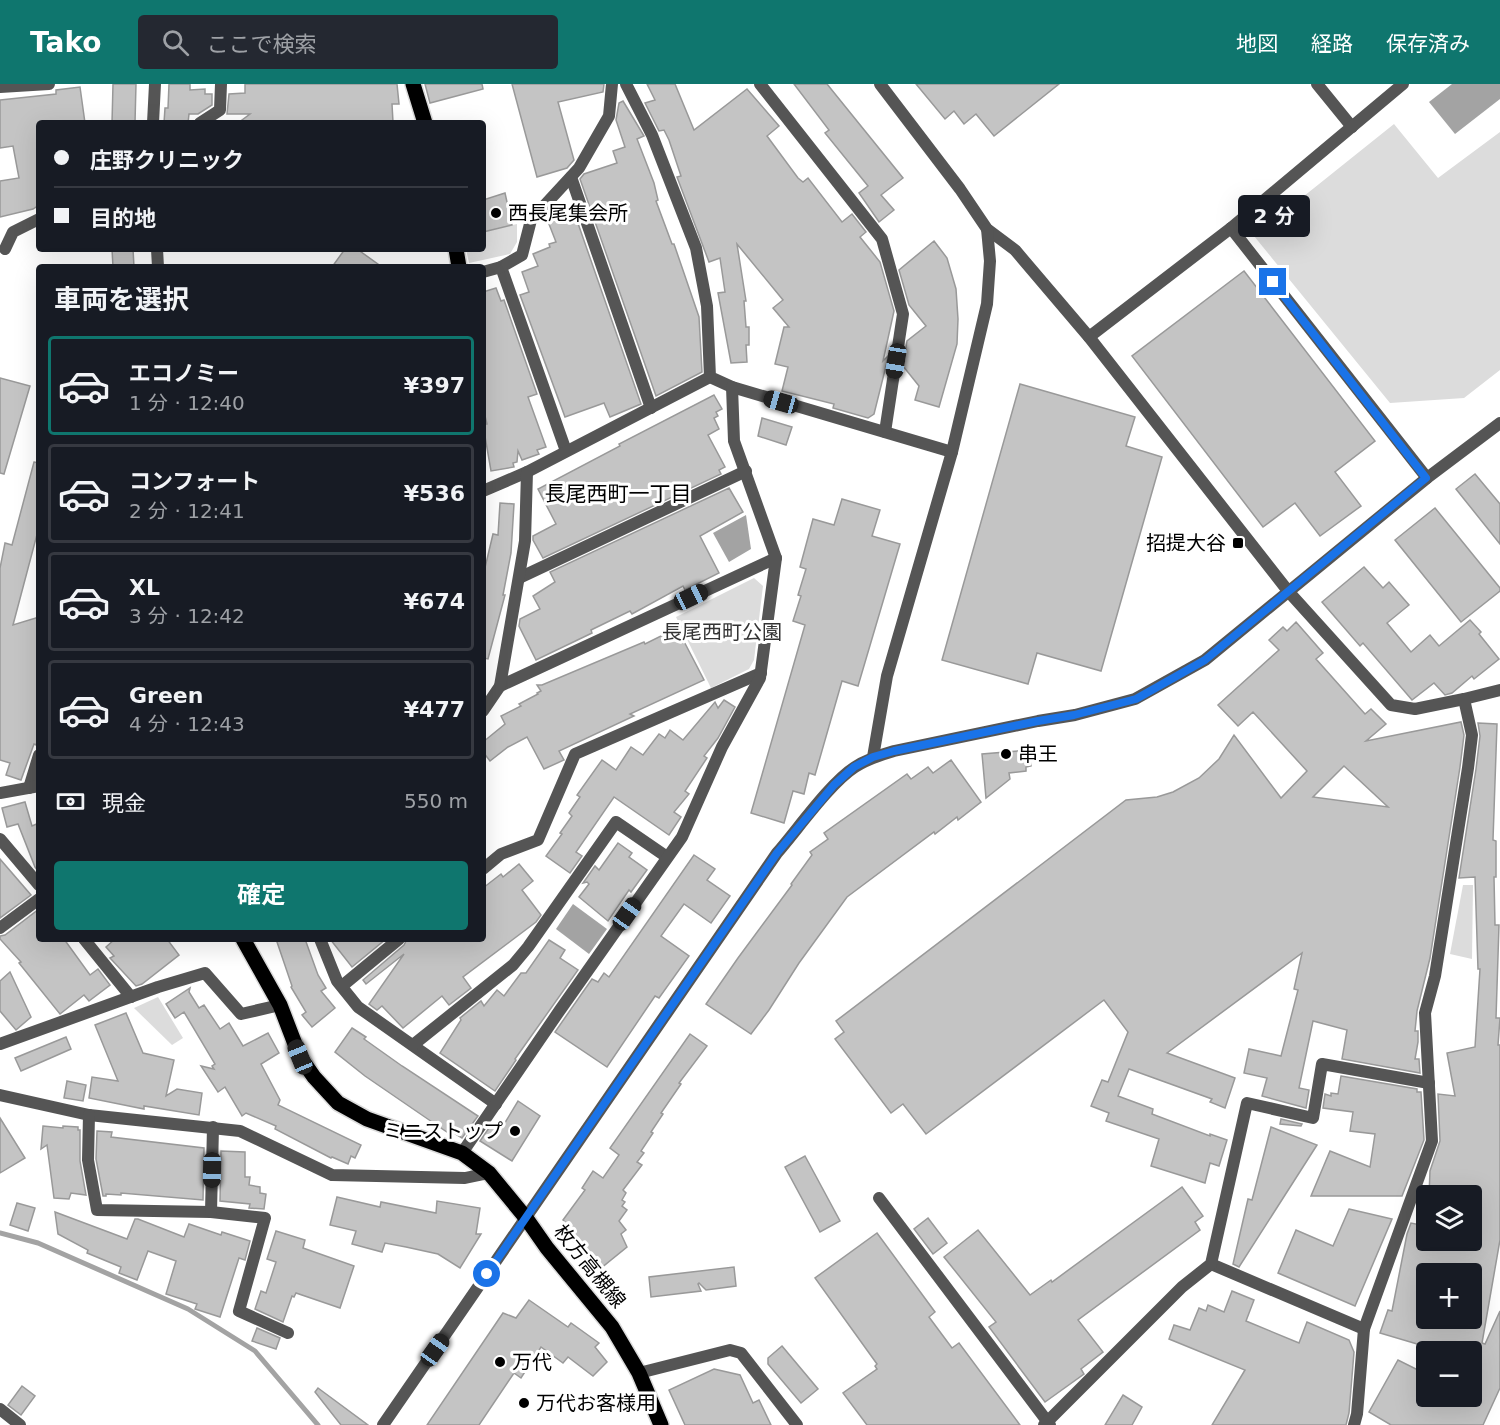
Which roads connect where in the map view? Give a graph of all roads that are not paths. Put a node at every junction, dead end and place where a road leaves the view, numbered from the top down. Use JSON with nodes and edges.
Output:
{"nodes":[{"id":1,"x":50,"y":84,"type":"edge"},
{"id":2,"x":155,"y":84,"type":"edge"},
{"id":3,"x":221,"y":84,"type":"edge"},
{"id":4,"x":413,"y":84,"type":"edge"},
{"id":5,"x":612,"y":84,"type":"edge"},
{"id":6,"x":626,"y":84,"type":"edge"},
{"id":7,"x":760,"y":84,"type":"edge"},
{"id":8,"x":880,"y":84,"type":"edge"},
{"id":9,"x":1317,"y":84,"type":"edge"},
{"id":10,"x":1403,"y":84,"type":"edge"},
{"id":11,"x":0,"y":87,"type":"edge"},
{"id":12,"x":153,"y":120,"type":"edge"},
{"id":13,"x":205,"y":120,"type":"edge"},
{"id":14,"x":424,"y":120,"type":"edge"},
{"id":15,"x":1352,"y":127,"type":"junction"},
{"id":16,"x":571,"y":177,"type":"junction"},
{"id":17,"x":36,"y":220,"type":"edge"},
{"id":18,"x":1231,"y":228,"type":"junction"},
{"id":19,"x":987,"y":229,"type":"junction"},
{"id":20,"x":4,"y":245,"type":"edge"},
{"id":21,"x":501,"y":267,"type":"junction"},
{"id":22,"x":486,"y":271,"type":"edge"},
{"id":23,"x":1089,"y":337,"type":"junction"},
{"id":24,"x":710,"y":377,"type":"junction"},
{"id":25,"x":732,"y":387,"type":"junction"},
{"id":26,"x":651,"y":408,"type":"junction"},
{"id":27,"x":1500,"y":423,"type":"edge"},
{"id":28,"x":885,"y":432,"type":"junction"},
{"id":29,"x":566,"y":451,"type":"junction"},
{"id":30,"x":952,"y":452,"type":"junction"},
{"id":31,"x":746,"y":471,"type":"junction"},
{"id":32,"x":527,"y":472,"type":"junction"},
{"id":33,"x":1426,"y":478,"type":"junction"},
{"id":34,"x":486,"y":490,"type":"edge"},
{"id":35,"x":776,"y":558,"type":"junction"},
{"id":36,"x":519,"y":578,"type":"junction"},
{"id":37,"x":1288,"y":591,"type":"junction"},
{"id":38,"x":761,"y":673,"type":"junction"},
{"id":39,"x":500,"y":686,"type":"junction"},
{"id":40,"x":1500,"y":690,"type":"edge"},
{"id":41,"x":1464,"y":699,"type":"junction"},
{"id":42,"x":486,"y":707,"type":"edge"},
{"id":43,"x":873,"y":757,"type":"junction"},
{"id":44,"x":34,"y":787,"type":"edge"},
{"id":45,"x":0,"y":793,"type":"edge"},
{"id":46,"x":0,"y":841,"type":"edge"},
{"id":47,"x":667,"y":857,"type":"junction"},
{"id":48,"x":486,"y":866,"type":"edge"},
{"id":49,"x":36,"y":882,"type":"edge"},
{"id":50,"x":36,"y":901,"type":"edge"},
{"id":51,"x":0,"y":928,"type":"edge"},
{"id":52,"x":86,"y":942,"type":"edge"},
{"id":53,"x":245,"y":942,"type":"edge"},
{"id":54,"x":321,"y":942,"type":"edge"},
{"id":55,"x":395,"y":942,"type":"edge"},
{"id":56,"x":342,"y":986,"type":"junction"},
{"id":57,"x":131,"y":997,"type":"junction"},
{"id":58,"x":280,"y":1005,"type":"junction"},
{"id":59,"x":0,"y":1044,"type":"edge"},
{"id":60,"x":412,"y":1045,"type":"junction"},
{"id":61,"x":1429,"y":1083,"type":"junction"},
{"id":62,"x":0,"y":1095,"type":"edge"},
{"id":63,"x":496,"y":1104,"type":"junction"},
{"id":64,"x":89,"y":1115,"type":"junction"},
{"id":65,"x":213,"y":1127,"type":"junction"},
{"id":66,"x":462,"y":1154,"type":"junction"},
{"id":67,"x":489,"y":1173,"type":"junction"},
{"id":68,"x":879,"y":1198,"type":"dead end"},
{"id":69,"x":211,"y":1212,"type":"junction"},
{"id":70,"x":526,"y":1218,"type":"junction"},
{"id":71,"x":1211,"y":1264,"type":"junction"},
{"id":72,"x":1364,"y":1329,"type":"junction"},
{"id":73,"x":288,"y":1333,"type":"dead end"},
{"id":74,"x":639,"y":1372,"type":"junction"},
{"id":75,"x":0,"y":1410,"type":"edge"},
{"id":76,"x":1047,"y":1424,"type":"edge"},
{"id":77,"x":20,"y":1425,"type":"edge"},
{"id":78,"x":383,"y":1425,"type":"edge"},
{"id":79,"x":661,"y":1425,"type":"edge"},
{"id":80,"x":797,"y":1425,"type":"edge"},
{"id":81,"x":1354,"y":1425,"type":"edge"}],
"edges":[{"from":1,"to":11,"type":"street"},
{"from":2,"to":12,"type":"street"},
{"from":3,"to":13,"type":"street"},
{"from":4,"to":14,"type":"main road"},
{"from":5,"to":16,"type":"street"},
{"from":6,"to":24,"type":"street"},
{"from":7,"to":28,"type":"street"},
{"from":8,"to":19,"type":"street"},
{"from":9,"to":15,"type":"street"},
{"from":10,"to":15,"type":"street"},
{"from":15,"to":18,"type":"street"},
{"from":16,"to":21,"type":"street"},
{"from":16,"to":26,"type":"street"},
{"from":17,"to":20,"type":"street"},
{"from":18,"to":23,"type":"street"},
{"from":18,"to":33,"type":"street"},
{"from":19,"to":23,"type":"street"},
{"from":19,"to":30,"type":"street"},
{"from":21,"to":22,"type":"street"},
{"from":21,"to":29,"type":"street"},
{"from":23,"to":37,"type":"street"},
{"from":24,"to":25,"type":"street"},
{"from":24,"to":26,"type":"street"},
{"from":25,"to":28,"type":"street"},
{"from":25,"to":31,"type":"street"},
{"from":26,"to":29,"type":"street"},
{"from":27,"to":33,"type":"street"},
{"from":28,"to":30,"type":"street"},
{"from":29,"to":32,"type":"street"},
{"from":30,"to":43,"type":"street"},
{"from":31,"to":35,"type":"street"},
{"from":31,"to":36,"type":"street"},
{"from":32,"to":34,"type":"street"},
{"from":32,"to":36,"type":"street"},
{"from":33,"to":37,"type":"street"},
{"from":35,"to":38,"type":"street"},
{"from":35,"to":39,"type":"street"},
{"from":36,"to":39,"type":"street"},
{"from":37,"to":41,"type":"street"},
{"from":37,"to":43,"type":"street"},
{"from":38,"to":47,"type":"street"},
{"from":38,"to":48,"type":"street"},
{"from":39,"to":42,"type":"street"},
{"from":40,"to":41,"type":"street"},
{"from":41,"to":61,"type":"street"},
{"from":43,"to":70,"type":"street"},
{"from":44,"to":45,"type":"street"},
{"from":46,"to":49,"type":"street"},
{"from":47,"to":60,"type":"street"},
{"from":47,"to":63,"type":"street"},
{"from":50,"to":51,"type":"street"},
{"from":52,"to":57,"type":"street"},
{"from":53,"to":58,"type":"main road","name":"枚方高槻線"},
{"from":54,"to":56,"type":"street"},
{"from":55,"to":56,"type":"street"},
{"from":56,"to":60,"type":"street"},
{"from":57,"to":58,"type":"street"},
{"from":57,"to":59,"type":"street"},
{"from":58,"to":66,"type":"main road","name":"枚方高槻線"},
{"from":60,"to":63,"type":"street"},
{"from":61,"to":71,"type":"street"},
{"from":61,"to":72,"type":"street"},
{"from":62,"to":64,"type":"street"},
{"from":63,"to":66,"type":"street"},
{"from":64,"to":65,"type":"street"},
{"from":64,"to":69,"type":"street"},
{"from":65,"to":67,"type":"street"},
{"from":65,"to":69,"type":"street"},
{"from":66,"to":67,"type":"main road","name":"枚方高槻線"},
{"from":67,"to":70,"type":"main road","name":"枚方高槻線"},
{"from":68,"to":76,"type":"street"},
{"from":69,"to":73,"type":"street"},
{"from":70,"to":74,"type":"main road","name":"枚方高槻線"},
{"from":70,"to":78,"type":"street"},
{"from":71,"to":72,"type":"street"},
{"from":71,"to":76,"type":"street"},
{"from":72,"to":81,"type":"street"},
{"from":74,"to":79,"type":"main road","name":"枚方高槻線"},
{"from":74,"to":80,"type":"street"},
{"from":75,"to":77,"type":"street"}]}
